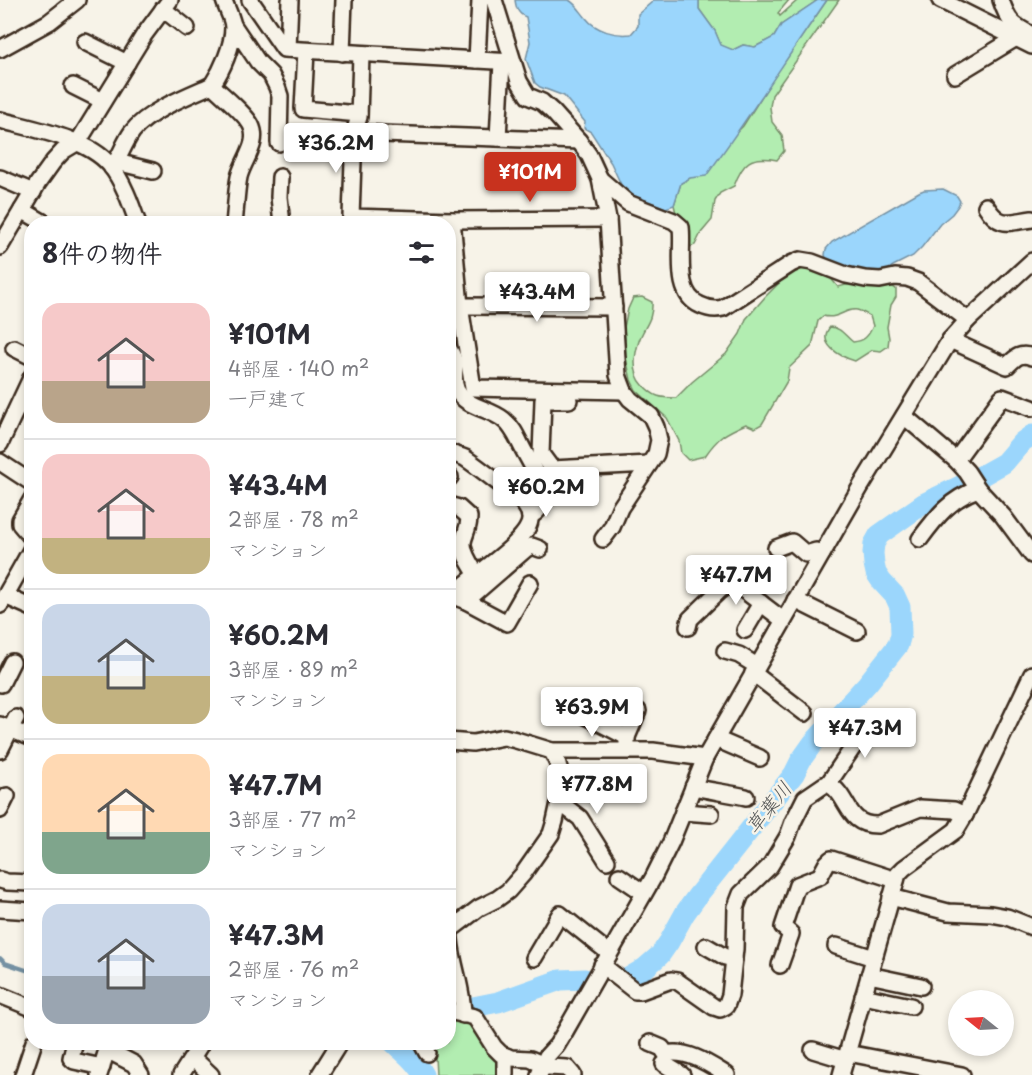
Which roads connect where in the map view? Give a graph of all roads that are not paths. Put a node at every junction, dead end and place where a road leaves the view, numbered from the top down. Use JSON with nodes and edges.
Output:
{"nodes":[{"id":1,"x":77,"y":0,"type":"edge"},
{"id":2,"x":224,"y":0,"type":"edge"},
{"id":3,"x":250,"y":0,"type":"edge"},
{"id":4,"x":290,"y":0,"type":"edge"},
{"id":5,"x":344,"y":0,"type":"edge"},
{"id":6,"x":480,"y":0,"type":"edge"},
{"id":7,"x":494,"y":0,"type":"edge"},
{"id":8,"x":940,"y":0,"type":"edge"},
{"id":9,"x":1001,"y":0,"type":"edge"},
{"id":10,"x":167,"y":4,"type":"edge"},
{"id":11,"x":233,"y":25,"type":"junction"},
{"id":12,"x":187,"y":28,"type":"dead end"},
{"id":13,"x":1032,"y":35,"type":"edge"},
{"id":14,"x":1016,"y":38,"type":"junction"},
{"id":15,"x":85,"y":42,"type":"dead end"},
{"id":16,"x":1032,"y":46,"type":"edge"},
{"id":17,"x":0,"y":49,"type":"edge"},
{"id":18,"x":288,"y":50,"type":"junction"},
{"id":19,"x":306,"y":51,"type":"junction"},
{"id":20,"x":342,"y":53,"type":"junction"},
{"id":21,"x":361,"y":54,"type":"junction"},
{"id":22,"x":477,"y":60,"type":"junction"},
{"id":23,"x":507,"y":62,"type":"junction"},
{"id":24,"x":127,"y":63,"type":"junction"},
{"id":25,"x":955,"y":75,"type":"dead end"},
{"id":26,"x":212,"y":85,"type":"junction"},
{"id":27,"x":73,"y":86,"type":"dead end"},
{"id":28,"x":103,"y":101,"type":"junction"},
{"id":29,"x":359,"y":114,"type":"junction"},
{"id":30,"x":0,"y":120,"type":"edge"},
{"id":31,"x":354,"y":133,"type":"junction"},
{"id":32,"x":498,"y":138,"type":"junction"},
{"id":33,"x":579,"y":141,"type":"junction"},
{"id":34,"x":78,"y":142,"type":"junction"},
{"id":35,"x":279,"y":143,"type":"dead end"},
{"id":36,"x":114,"y":165,"type":"junction"},
{"id":37,"x":153,"y":171,"type":"dead end"},
{"id":38,"x":280,"y":177,"type":"dead end"},
{"id":39,"x":0,"y":178,"type":"edge"},
{"id":40,"x":600,"y":179,"type":"junction"},
{"id":41,"x":33,"y":192,"type":"junction"},
{"id":42,"x":986,"y":206,"type":"dead end"},
{"id":43,"x":22,"y":210,"type":"junction"},
{"id":44,"x":32,"y":216,"type":"edge"},
{"id":45,"x":135,"y":216,"type":"edge"},
{"id":46,"x":235,"y":216,"type":"edge"},
{"id":47,"x":281,"y":216,"type":"edge"},
{"id":48,"x":351,"y":216,"type":"edge"},
{"id":49,"x":608,"y":219,"type":"junction"},
{"id":50,"x":1032,"y":219,"type":"edge"},
{"id":51,"x":456,"y":220,"type":"edge"},
{"id":52,"x":0,"y":247,"type":"edge"},
{"id":53,"x":1032,"y":261,"type":"edge"},
{"id":54,"x":456,"y":263,"type":"edge"},
{"id":55,"x":460,"y":306,"type":"junction"},
{"id":56,"x":614,"y":307,"type":"junction"},
{"id":57,"x":968,"y":320,"type":"junction"},
{"id":58,"x":950,"y":340,"type":"junction"},
{"id":59,"x":14,"y":348,"type":"dead end"},
{"id":60,"x":24,"y":353,"type":"edge"},
{"id":61,"x":1032,"y":357,"type":"edge"},
{"id":62,"x":456,"y":388,"type":"edge"},
{"id":63,"x":620,"y":395,"type":"junction"},
{"id":64,"x":24,"y":400,"type":"edge"},
{"id":65,"x":1032,"y":408,"type":"edge"},
{"id":66,"x":904,"y":416,"type":"junction"},
{"id":67,"x":4,"y":424,"type":"edge"},
{"id":68,"x":0,"y":444,"type":"edge"},
{"id":69,"x":456,"y":455,"type":"edge"},
{"id":70,"x":956,"y":460,"type":"junction"},
{"id":71,"x":0,"y":462,"type":"edge"},
{"id":72,"x":649,"y":464,"type":"junction"},
{"id":73,"x":24,"y":478,"type":"edge"},
{"id":74,"x":974,"y":482,"type":"junction"},
{"id":75,"x":456,"y":507,"type":"edge"},
{"id":76,"x":24,"y":513,"type":"edge"},
{"id":77,"x":530,"y":516,"type":"junction"},
{"id":78,"x":24,"y":529,"type":"edge"},
{"id":79,"x":603,"y":539,"type":"dead end"},
{"id":80,"x":920,"y":539,"type":"dead end"},
{"id":81,"x":776,"y":548,"type":"dead end"},
{"id":82,"x":540,"y":549,"type":"dead end"},
{"id":83,"x":822,"y":554,"type":"junction"},
{"id":84,"x":1032,"y":555,"type":"edge"},
{"id":85,"x":24,"y":564,"type":"edge"},
{"id":86,"x":720,"y":564,"type":"dead end"},
{"id":87,"x":477,"y":574,"type":"junction"},
{"id":88,"x":530,"y":583,"type":"dead end"},
{"id":89,"x":733,"y":586,"type":"junction"},
{"id":90,"x":456,"y":599,"type":"edge"},
{"id":91,"x":795,"y":600,"type":"junction"},
{"id":92,"x":3,"y":601,"type":"edge"},
{"id":93,"x":761,"y":603,"type":"junction"},
{"id":94,"x":24,"y":606,"type":"edge"},
{"id":95,"x":783,"y":620,"type":"junction"},
{"id":96,"x":688,"y":627,"type":"dead end"},
{"id":97,"x":746,"y":630,"type":"dead end"},
{"id":98,"x":857,"y":631,"type":"dead end"},
{"id":99,"x":724,"y":651,"type":"dead end"},
{"id":100,"x":755,"y":670,"type":"junction"},
{"id":101,"x":1032,"y":674,"type":"edge"},
{"id":102,"x":573,"y":709,"type":"dead end"},
{"id":103,"x":638,"y":711,"type":"dead end"},
{"id":104,"x":805,"y":713,"type":"dead end"},
{"id":105,"x":9,"y":724,"type":"edge"},
{"id":106,"x":24,"y":733,"type":"edge"},
{"id":107,"x":849,"y":738,"type":"dead end"},
{"id":108,"x":716,"y":740,"type":"junction"},
{"id":109,"x":456,"y":741,"type":"edge"},
{"id":110,"x":627,"y":744,"type":"junction"},
{"id":111,"x":552,"y":751,"type":"junction"},
{"id":112,"x":2,"y":757,"type":"edge"},
{"id":113,"x":705,"y":758,"type":"junction"},
{"id":114,"x":759,"y":758,"type":"dead end"},
{"id":115,"x":828,"y":784,"type":"junction"},
{"id":116,"x":693,"y":787,"type":"junction"},
{"id":117,"x":7,"y":796,"type":"dead end"},
{"id":118,"x":746,"y":797,"type":"dead end"},
{"id":119,"x":559,"y":806,"type":"junction"},
{"id":120,"x":0,"y":810,"type":"edge"},
{"id":121,"x":683,"y":812,"type":"junction"},
{"id":122,"x":711,"y":814,"type":"dead end"},
{"id":123,"x":965,"y":815,"type":"junction"},
{"id":124,"x":607,"y":861,"type":"dead end"},
{"id":125,"x":619,"y":876,"type":"dead end"},
{"id":126,"x":0,"y":880,"type":"edge"},
{"id":127,"x":896,"y":880,"type":"junction"},
{"id":128,"x":24,"y":883,"type":"edge"},
{"id":129,"x":644,"y":893,"type":"junction"},
{"id":130,"x":891,"y":897,"type":"junction"},
{"id":131,"x":0,"y":909,"type":"edge"},
{"id":132,"x":24,"y":910,"type":"edge"},
{"id":133,"x":456,"y":920,"type":"edge"},
{"id":134,"x":1032,"y":927,"type":"edge"},
{"id":135,"x":706,"y":946,"type":"dead end"},
{"id":136,"x":836,"y":946,"type":"dead end"},
{"id":137,"x":534,"y":958,"type":"dead end"},
{"id":138,"x":874,"y":958,"type":"junction"},
{"id":139,"x":606,"y":959,"type":"junction"},
{"id":140,"x":734,"y":959,"type":"junction"},
{"id":141,"x":780,"y":965,"type":"dead end"},
{"id":142,"x":456,"y":970,"type":"edge"},
{"id":143,"x":869,"y":975,"type":"junction"},
{"id":144,"x":921,"y":986,"type":"dead end"},
{"id":145,"x":0,"y":995,"type":"edge"},
{"id":146,"x":863,"y":996,"type":"junction"},
{"id":147,"x":24,"y":1005,"type":"edge"},
{"id":148,"x":911,"y":1006,"type":"dead end"},
{"id":149,"x":456,"y":1013,"type":"edge"},
{"id":150,"x":650,"y":1043,"type":"dead end"},
{"id":151,"x":31,"y":1050,"type":"edge"},
{"id":152,"x":73,"y":1050,"type":"edge"},
{"id":153,"x":198,"y":1050,"type":"edge"},
{"id":154,"x":335,"y":1050,"type":"edge"},
{"id":155,"x":813,"y":1050,"type":"dead end"},
{"id":156,"x":506,"y":1056,"type":"junction"},
{"id":157,"x":847,"y":1056,"type":"junction"},
{"id":158,"x":193,"y":1058,"type":"junction"},
{"id":159,"x":663,"y":1064,"type":"dead end"},
{"id":160,"x":541,"y":1069,"type":"edge"},
{"id":161,"x":100,"y":1071,"type":"edge"},
{"id":162,"x":722,"y":1074,"type":"edge"},
{"id":163,"x":23,"y":1075,"type":"edge"},
{"id":164,"x":141,"y":1075,"type":"edge"},
{"id":165,"x":181,"y":1075,"type":"edge"},
{"id":166,"x":212,"y":1075,"type":"edge"},
{"id":167,"x":321,"y":1075,"type":"edge"},
{"id":168,"x":505,"y":1075,"type":"edge"},
{"id":169,"x":573,"y":1075,"type":"edge"},
{"id":170,"x":682,"y":1075,"type":"edge"},
{"id":171,"x":841,"y":1075,"type":"edge"},
{"id":172,"x":962,"y":1075,"type":"edge"}],
"edges":[{"from":1,"to":17,"type":"street"},
{"from":2,"to":11,"type":"street"},
{"from":3,"to":18,"type":"street"},
{"from":4,"to":18,"type":"street"},
{"from":5,"to":20,"type":"street"},
{"from":6,"to":22,"type":"street"},
{"from":7,"to":23,"type":"street"},
{"from":8,"to":14,"type":"street"},
{"from":9,"to":13,"type":"street"},
{"from":10,"to":12,"type":"street"},
{"from":10,"to":24,"type":"street"},
{"from":11,"to":26,"type":"street"},
{"from":11,"to":35,"type":"street"},
{"from":14,"to":16,"type":"street"},
{"from":14,"to":25,"type":"street"},
{"from":15,"to":24,"type":"street"},
{"from":18,"to":19,"type":"street"},
{"from":19,"to":20,"type":"street"},
{"from":19,"to":29,"type":"street"},
{"from":20,"to":21,"type":"street"},
{"from":21,"to":22,"type":"street"},
{"from":21,"to":29,"type":"street"},
{"from":22,"to":23,"type":"street"},
{"from":23,"to":32,"type":"street"},
{"from":23,"to":33,"type":"street"},
{"from":24,"to":28,"type":"street"},
{"from":26,"to":36,"type":"street"},
{"from":26,"to":46,"type":"street"},
{"from":27,"to":28,"type":"street"},
{"from":28,"to":34,"type":"street"},
{"from":29,"to":31,"type":"street"},
{"from":30,"to":34,"type":"street"},
{"from":31,"to":32,"type":"street"},
{"from":31,"to":48,"type":"street"},
{"from":32,"to":33,"type":"street"},
{"from":33,"to":40,"type":"street"},
{"from":34,"to":36,"type":"street"},
{"from":34,"to":41,"type":"street"},
{"from":36,"to":37,"type":"street"},
{"from":36,"to":45,"type":"street"},
{"from":38,"to":47,"type":"street"},
{"from":39,"to":41,"type":"street"},
{"from":40,"to":49,"type":"street"},
{"from":40,"to":57,"type":"street"},
{"from":41,"to":43,"type":"street"},
{"from":42,"to":50,"type":"street"},
{"from":43,"to":44,"type":"street"},
{"from":43,"to":52,"type":"street"},
{"from":49,"to":51,"type":"street"},
{"from":49,"to":56,"type":"street"},
{"from":53,"to":57,"type":"street"},
{"from":54,"to":55,"type":"street"},
{"from":55,"to":56,"type":"street"},
{"from":55,"to":63,"type":"street"},
{"from":56,"to":63,"type":"street"},
{"from":57,"to":58,"type":"street"},
{"from":58,"to":61,"type":"street"},
{"from":58,"to":66,"type":"street"},
{"from":59,"to":60,"type":"street"},
{"from":62,"to":77,"type":"street"},
{"from":63,"to":72,"type":"street"},
{"from":63,"to":72,"type":"street"},
{"from":64,"to":67,"type":"street"},
{"from":65,"to":70,"type":"street"},
{"from":66,"to":70,"type":"street"},
{"from":66,"to":83,"type":"street"},
{"from":67,"to":68,"type":"street"},
{"from":69,"to":77,"type":"street"},
{"from":70,"to":74,"type":"street"},
{"from":71,"to":73,"type":"street"},
{"from":72,"to":79,"type":"street"},
{"from":74,"to":80,"type":"street"},
{"from":74,"to":84,"type":"street"},
{"from":75,"to":87,"type":"street"},
{"from":76,"to":78,"type":"street"},
{"from":77,"to":87,"type":"street"},
{"from":81,"to":83,"type":"street"},
{"from":82,"to":90,"type":"street"},
{"from":83,"to":91,"type":"street"},
{"from":85,"to":92,"type":"street"},
{"from":86,"to":89,"type":"street"},
{"from":87,"to":90,"type":"street"},
{"from":88,"to":90,"type":"street"},
{"from":89,"to":93,"type":"street"},
{"from":89,"to":96,"type":"street"},
{"from":91,"to":95,"type":"street"},
{"from":91,"to":98,"type":"street"},
{"from":92,"to":94,"type":"street"},
{"from":93,"to":95,"type":"street"},
{"from":93,"to":97,"type":"street"},
{"from":95,"to":100,"type":"street"},
{"from":99,"to":100,"type":"street"},
{"from":100,"to":104,"type":"street"},
{"from":100,"to":108,"type":"street"},
{"from":101,"to":123,"type":"street"},
{"from":102,"to":110,"type":"street"},
{"from":103,"to":110,"type":"street"},
{"from":105,"to":106,"type":"street"},
{"from":105,"to":112,"type":"street"},
{"from":107,"to":115,"type":"street"},
{"from":108,"to":113,"type":"street"},
{"from":108,"to":114,"type":"street"},
{"from":109,"to":111,"type":"street"},
{"from":110,"to":111,"type":"street"},
{"from":110,"to":113,"type":"street"},
{"from":111,"to":119,"type":"street"},
{"from":113,"to":116,"type":"street"},
{"from":115,"to":123,"type":"street"},
{"from":115,"to":140,"type":"street"},
{"from":116,"to":118,"type":"street"},
{"from":116,"to":121,"type":"street"},
{"from":117,"to":120,"type":"street"},
{"from":119,"to":124,"type":"street"},
{"from":119,"to":133,"type":"street"},
{"from":121,"to":122,"type":"street"},
{"from":121,"to":129,"type":"street"},
{"from":123,"to":127,"type":"street"},
{"from":125,"to":129,"type":"street"},
{"from":126,"to":128,"type":"street"},
{"from":127,"to":130,"type":"street"},
{"from":127,"to":141,"type":"street"},
{"from":129,"to":139,"type":"street"},
{"from":130,"to":134,"type":"street"},
{"from":130,"to":138,"type":"street"},
{"from":131,"to":132,"type":"street"},
{"from":135,"to":140,"type":"street"},
{"from":136,"to":138,"type":"street"},
{"from":137,"to":139,"type":"street"},
{"from":138,"to":143,"type":"street"},
{"from":139,"to":140,"type":"street"},
{"from":139,"to":160,"type":"street"},
{"from":142,"to":149,"type":"street"},
{"from":143,"to":144,"type":"street"},
{"from":143,"to":146,"type":"street"},
{"from":145,"to":147,"type":"street"},
{"from":146,"to":148,"type":"street"},
{"from":146,"to":157,"type":"street"},
{"from":149,"to":156,"type":"street"},
{"from":150,"to":162,"type":"street"},
{"from":151,"to":163,"type":"street"},
{"from":152,"to":161,"type":"street"},
{"from":153,"to":158,"type":"street"},
{"from":154,"to":167,"type":"street"},
{"from":155,"to":157,"type":"street"},
{"from":156,"to":160,"type":"street"},
{"from":156,"to":168,"type":"street"},
{"from":157,"to":171,"type":"street"},
{"from":157,"to":172,"type":"street"},
{"from":158,"to":165,"type":"street"},
{"from":158,"to":166,"type":"street"},
{"from":159,"to":170,"type":"street"},
{"from":160,"to":169,"type":"street"},
{"from":161,"to":164,"type":"street"}]}
